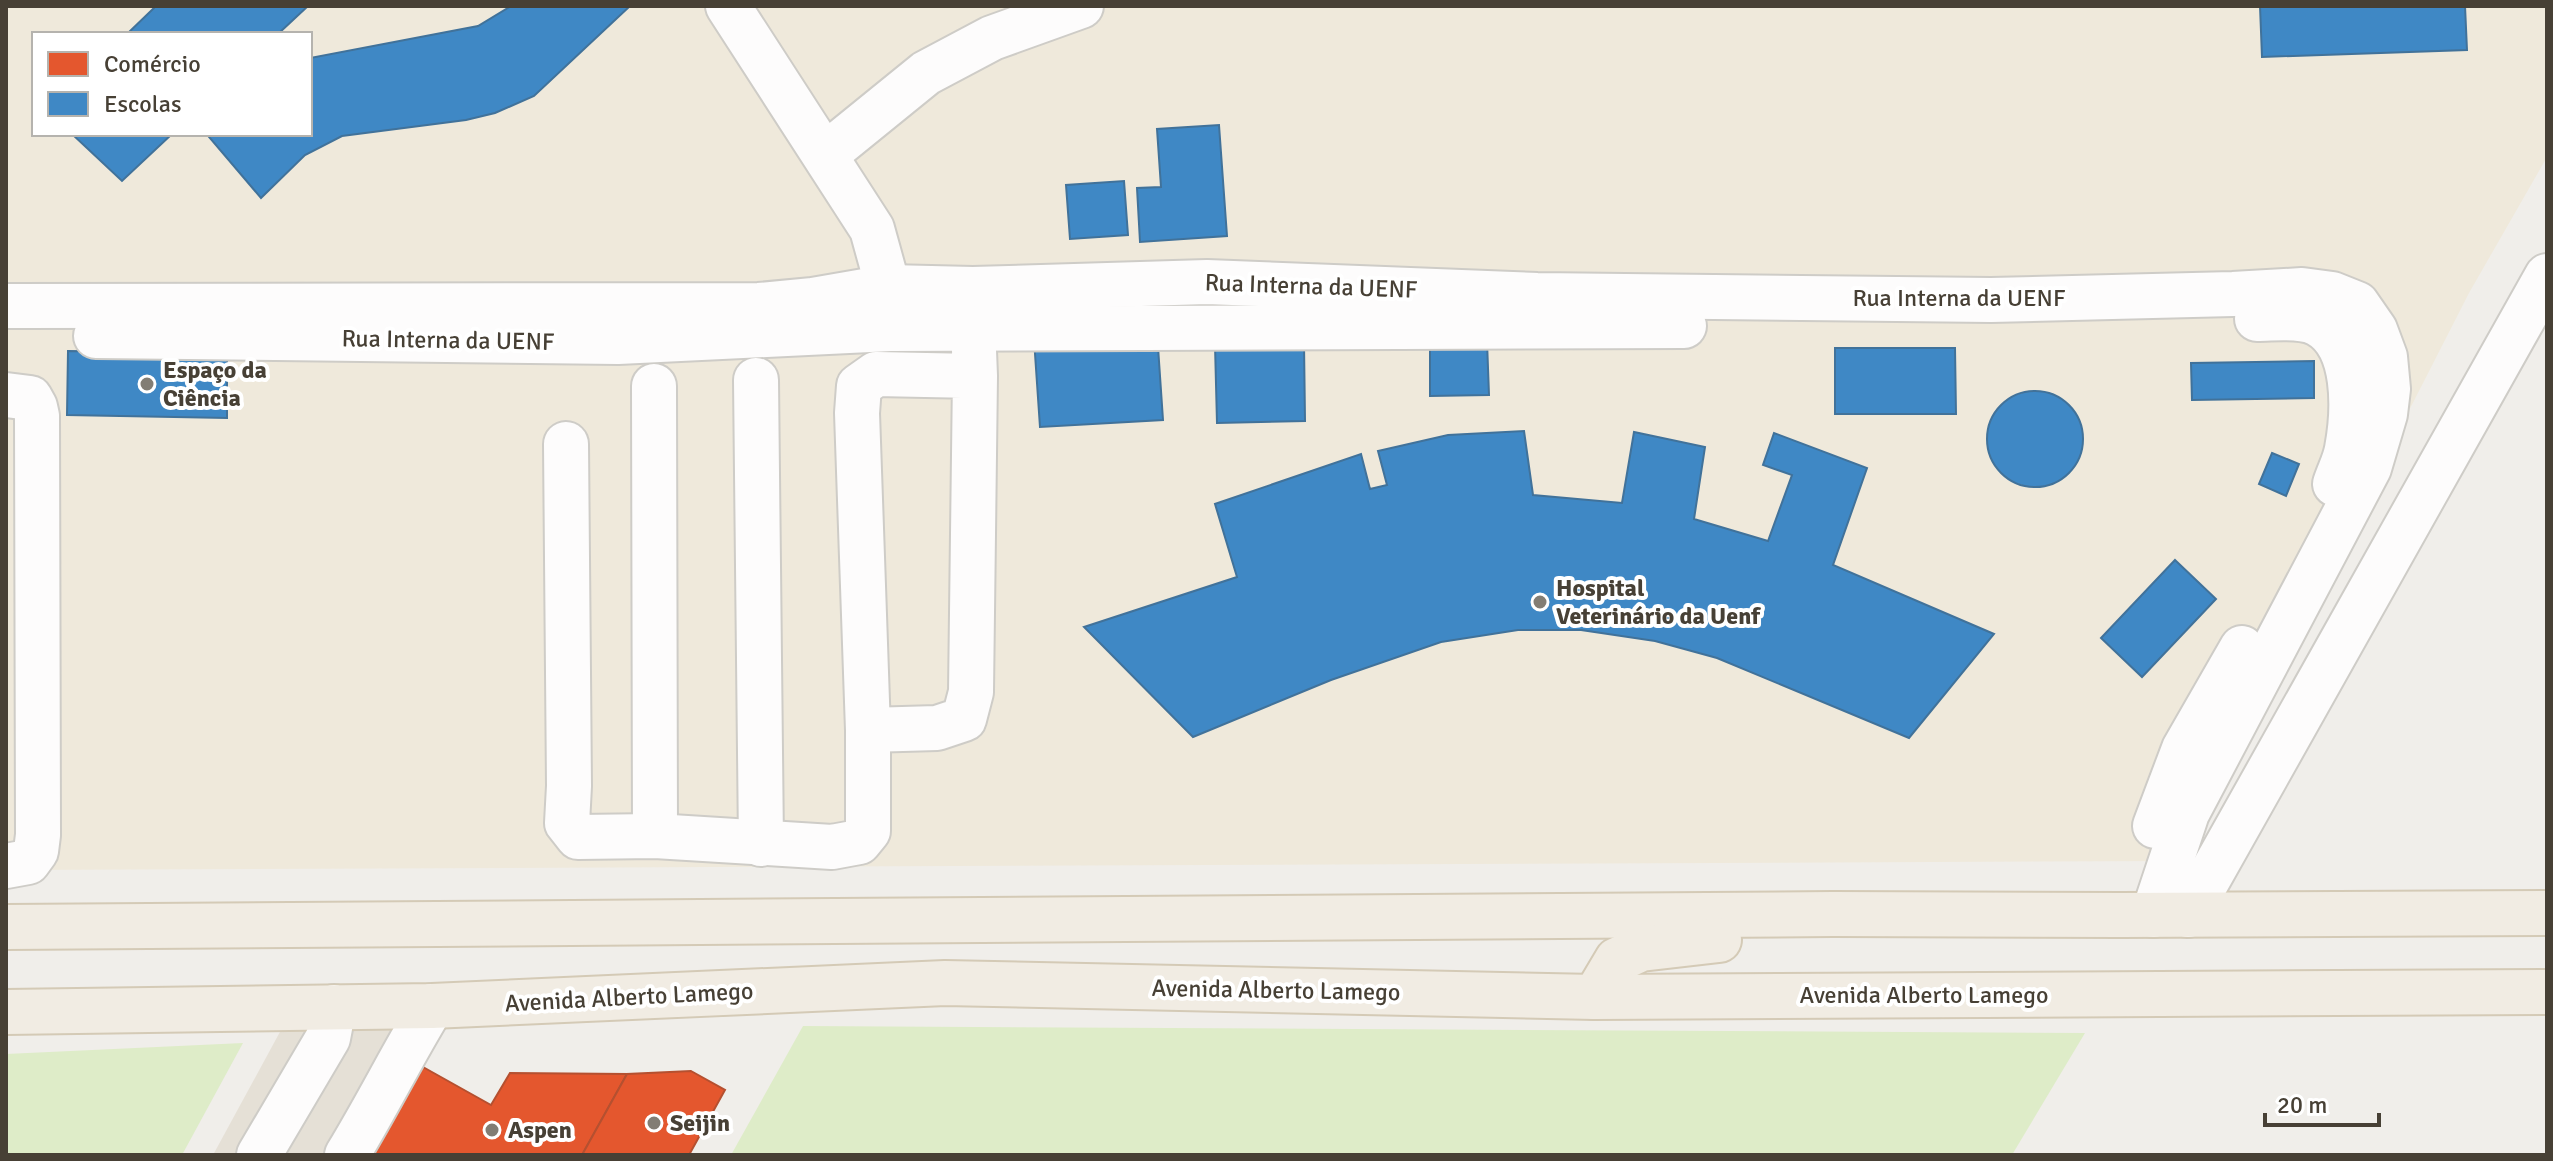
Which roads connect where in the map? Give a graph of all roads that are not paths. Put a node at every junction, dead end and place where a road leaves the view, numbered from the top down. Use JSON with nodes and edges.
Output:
{"nodes":[{"id":1,"x":728,"y":6,"type":"edge"},
{"id":2,"x":1081,"y":6,"type":"edge"},
{"id":3,"x":825,"y":155,"type":"junction"},
{"id":4,"x":2547,"y":276,"type":"edge"},
{"id":5,"x":6,"y":306,"type":"edge"},
{"id":6,"x":889,"y":308,"type":"junction"},
{"id":7,"x":972,"y":308,"type":"junction"},
{"id":8,"x":6,"y":335,"type":"edge"},
{"id":9,"x":975,"y":376,"type":"junction"},
{"id":10,"x":756,"y":380,"type":"dead end"},
{"id":11,"x":654,"y":386,"type":"dead end"},
{"id":12,"x":6,"y":395,"type":"edge"},
{"id":13,"x":566,"y":444,"type":"dead end"},
{"id":14,"x":868,"y":730,"type":"junction"},
{"id":15,"x":655,"y":836,"type":"junction"},
{"id":16,"x":761,"y":844,"type":"junction"},
{"id":17,"x":6,"y":866,"type":"edge"},
{"id":18,"x":2547,"y":913,"type":"edge"},
{"id":19,"x":1833,"y":914,"type":"junction"},
{"id":20,"x":2154,"y":915,"type":"junction"},
{"id":21,"x":6,"y":927,"type":"edge"},
{"id":22,"x":2547,"y":992,"type":"edge"},
{"id":23,"x":1595,"y":997,"type":"junction"},
{"id":24,"x":432,"y":1006,"type":"junction"},
{"id":25,"x":334,"y":1007,"type":"junction"},
{"id":26,"x":6,"y":1012,"type":"edge"},
{"id":27,"x":259,"y":1155,"type":"edge"},
{"id":28,"x":347,"y":1155,"type":"edge"}],
"edges":[{"from":1,"to":3,"type":"street"},
{"from":2,"to":3,"type":"street"},
{"from":3,"to":6,"type":"street"},
{"from":4,"to":20,"type":"street"},
{"from":5,"to":6,"type":"street","name":"Rua Interna da UENF"},
{"from":6,"to":7,"type":"street","name":"Rua Interna da UENF"},
{"from":6,"to":8,"type":"street","name":"Rua Interna da UENF"},
{"from":7,"to":9,"type":"street"},
{"from":7,"to":20,"type":"street","name":"Rua Interna da UENF"},
{"from":9,"to":14,"type":"street"},
{"from":9,"to":14,"type":"street"},
{"from":10,"to":16,"type":"street"},
{"from":11,"to":15,"type":"street"},
{"from":12,"to":17,"type":"street"},
{"from":13,"to":15,"type":"street"},
{"from":14,"to":16,"type":"street"},
{"from":15,"to":16,"type":"street"},
{"from":18,"to":20,"type":"main road"},
{"from":19,"to":20,"type":"main road"},
{"from":19,"to":21,"type":"main road"},
{"from":19,"to":23,"type":"main road"},
{"from":22,"to":23,"type":"main road","name":"Avenida Alberto Lamego"},
{"from":23,"to":24,"type":"main road","name":"Avenida Alberto Lamego"},
{"from":24,"to":25,"type":"main road","name":"Avenida Alberto Lamego"},
{"from":24,"to":28,"type":"street"},
{"from":25,"to":26,"type":"main road","name":"Avenida Alberto Lamego"},
{"from":25,"to":27,"type":"street"}]}
